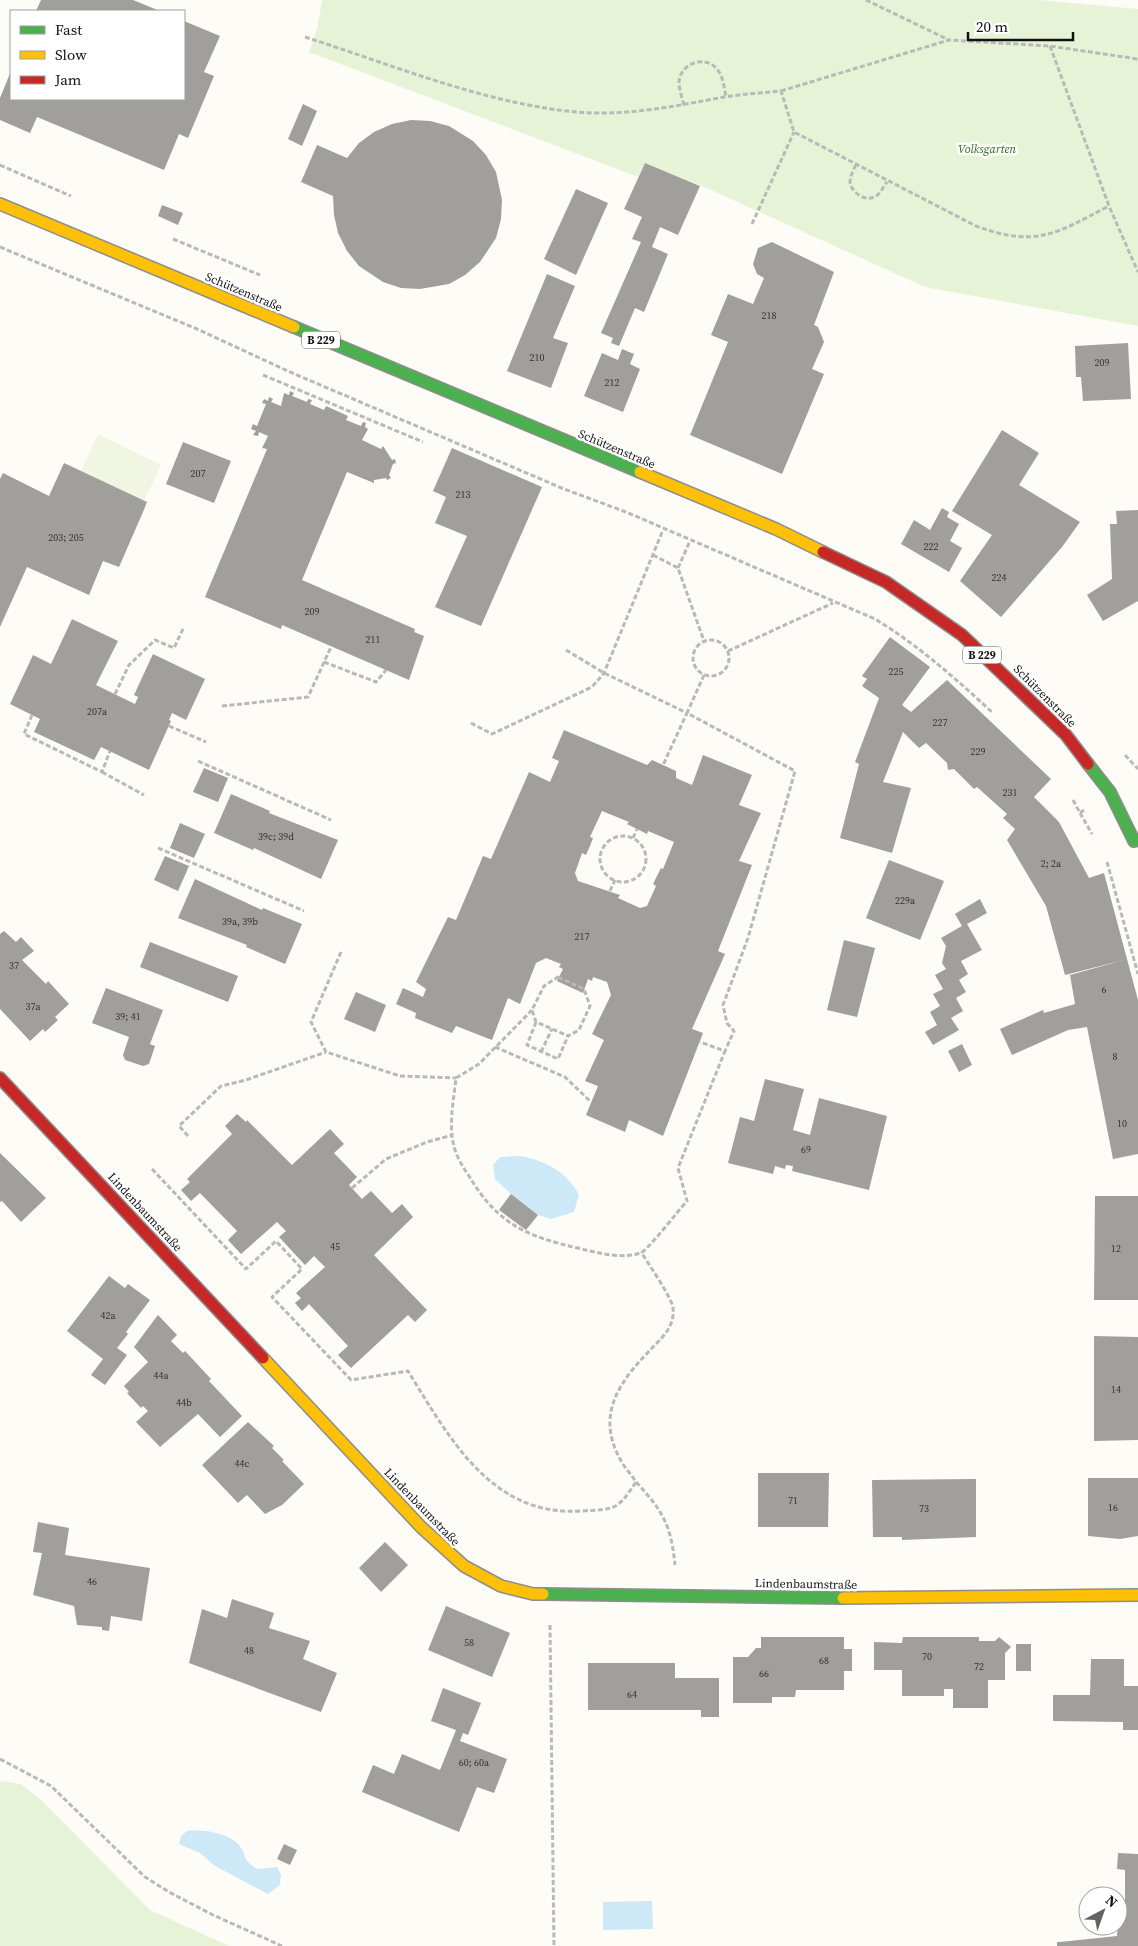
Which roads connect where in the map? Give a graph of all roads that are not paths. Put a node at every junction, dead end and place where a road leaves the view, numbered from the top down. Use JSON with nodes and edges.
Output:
{"nodes":[{"id":1,"x":0,"y":204,"type":"edge"},
{"id":2,"x":1137,"y":843,"type":"edge"},
{"id":3,"x":0,"y":1078,"type":"edge"},
{"id":4,"x":1138,"y":1595,"type":"edge"}],
"edges":[{"from":1,"to":2,"type":"street","name":"Schützenstraße","number":"B 229"},
{"from":3,"to":4,"type":"street","name":"Lindenbaumstraße"}]}
